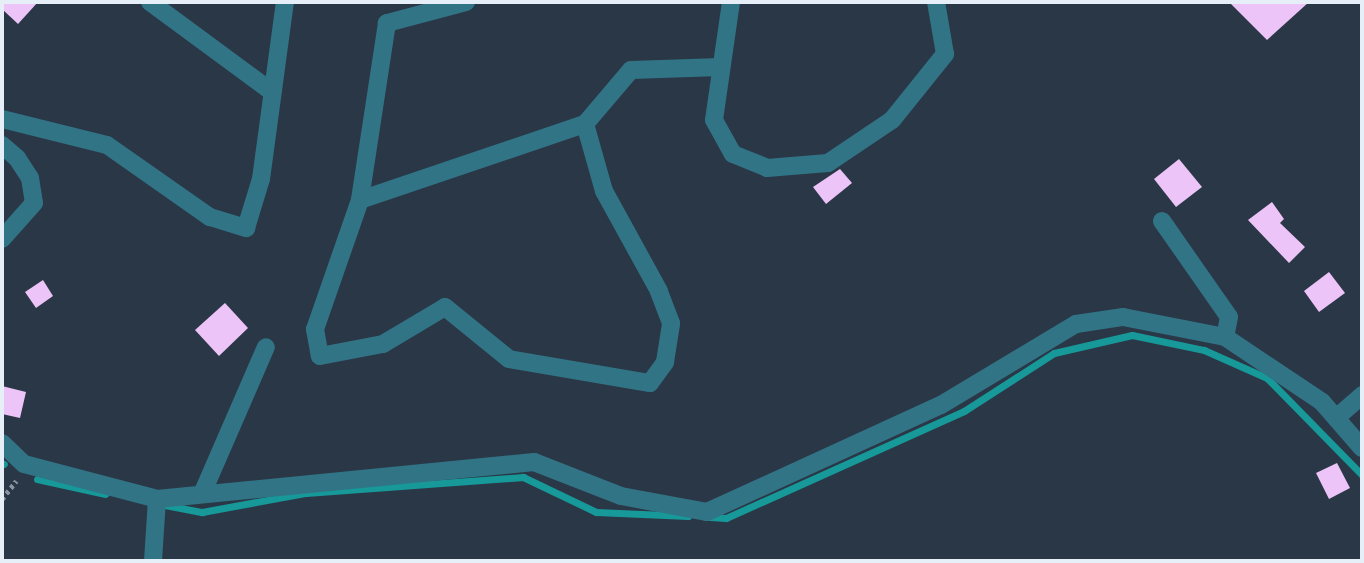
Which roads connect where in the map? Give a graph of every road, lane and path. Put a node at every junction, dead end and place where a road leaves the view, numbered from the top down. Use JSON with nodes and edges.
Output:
{"nodes":[{"id":1,"x":150,"y":2,"type":"edge"},
{"id":2,"x":285,"y":2,"type":"edge"},
{"id":3,"x":466,"y":2,"type":"edge"},
{"id":4,"x":731,"y":2,"type":"edge"},
{"id":5,"x":936,"y":2,"type":"edge"},
{"id":6,"x":721,"y":67,"type":"junction"},
{"id":7,"x":271,"y":92,"type":"junction"},
{"id":8,"x":2,"y":119,"type":"edge"},
{"id":9,"x":585,"y":124,"type":"junction"},
{"id":10,"x":2,"y":145,"type":"edge"},
{"id":11,"x":360,"y":200,"type":"junction"},
{"id":12,"x":1162,"y":221,"type":"dead end"},
{"id":13,"x":2,"y":239,"type":"edge"},
{"id":14,"x":1225,"y":337,"type":"junction"},
{"id":15,"x":266,"y":347,"type":"dead end"},
{"id":16,"x":1362,"y":395,"type":"edge"},
{"id":17,"x":1336,"y":418,"type":"junction"},
{"id":18,"x":2,"y":443,"type":"edge"},
{"id":19,"x":1362,"y":448,"type":"edge"},
{"id":20,"x":202,"y":494,"type":"junction"},
{"id":21,"x":157,"y":499,"type":"junction"},
{"id":22,"x":153,"y":561,"type":"edge"}],
"edges":[{"from":1,"to":7,"type":"street"},
{"from":2,"to":7,"type":"street"},
{"from":3,"to":11,"type":"street"},
{"from":4,"to":6,"type":"street"},
{"from":5,"to":6,"type":"street"},
{"from":6,"to":9,"type":"street"},
{"from":7,"to":8,"type":"street"},
{"from":9,"to":11,"type":"street"},
{"from":9,"to":11,"type":"street"},
{"from":10,"to":13,"type":"street"},
{"from":12,"to":14,"type":"street"},
{"from":14,"to":17,"type":"street"},
{"from":14,"to":20,"type":"street"},
{"from":15,"to":20,"type":"street"},
{"from":16,"to":17,"type":"street"},
{"from":17,"to":19,"type":"street"},
{"from":18,"to":21,"type":"street"},
{"from":20,"to":21,"type":"street"},
{"from":21,"to":22,"type":"street"}]}
